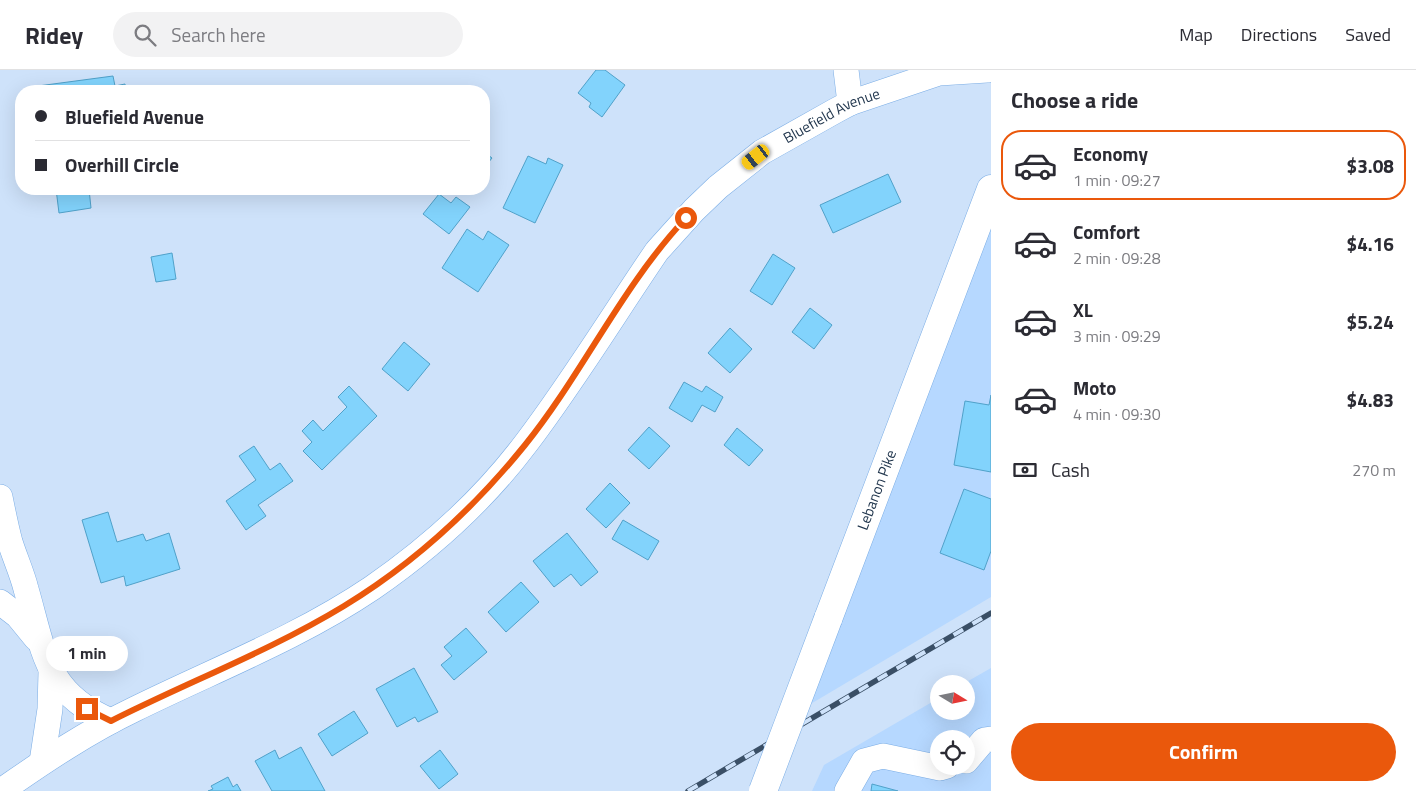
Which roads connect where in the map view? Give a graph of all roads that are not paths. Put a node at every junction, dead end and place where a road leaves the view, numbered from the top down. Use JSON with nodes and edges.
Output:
{"nodes":[{"id":1,"x":846,"y":70,"type":"edge"},
{"id":2,"x":987,"y":70,"type":"edge"},
{"id":3,"x":936,"y":72,"type":"edge"},
{"id":4,"x":850,"y":103,"type":"junction"},
{"id":5,"x":991,"y":189,"type":"edge"},
{"id":6,"x":0,"y":497,"type":"edge"},
{"id":7,"x":5,"y":546,"type":"edge"},
{"id":8,"x":0,"y":602,"type":"edge"},
{"id":9,"x":40,"y":644,"type":"junction"},
{"id":10,"x":51,"y":672,"type":"junction"},
{"id":11,"x":111,"y":721,"type":"junction"},
{"id":12,"x":991,"y":738,"type":"edge"},
{"id":13,"x":975,"y":750,"type":"edge"},
{"id":14,"x":42,"y":762,"type":"junction"},
{"id":15,"x":930,"y":766,"type":"edge"},
{"id":16,"x":1,"y":791,"type":"edge"},
{"id":17,"x":763,"y":791,"type":"edge"},
{"id":18,"x":848,"y":791,"type":"edge"}],
"edges":[{"from":1,"to":4,"type":"street"},
{"from":2,"to":3,"type":"street","name":"Bluefield Avenue"},
{"from":3,"to":4,"type":"street","name":"Bluefield Avenue"},
{"from":4,"to":11,"type":"street","name":"Bluefield Avenue"},
{"from":5,"to":17,"type":"main road","name":"Lebanon Pike","bridge":true},
{"from":6,"to":7,"type":"street"},
{"from":7,"to":9,"type":"street"},
{"from":8,"to":9,"type":"street"},
{"from":9,"to":10,"type":"street"},
{"from":10,"to":11,"type":"street"},
{"from":10,"to":14,"type":"street"},
{"from":11,"to":14,"type":"street","name":"Bluefield Avenue"},
{"from":12,"to":13,"type":"street"},
{"from":14,"to":16,"type":"street","name":"Bluefield Avenue"},
{"from":15,"to":18,"type":"street"}]}
